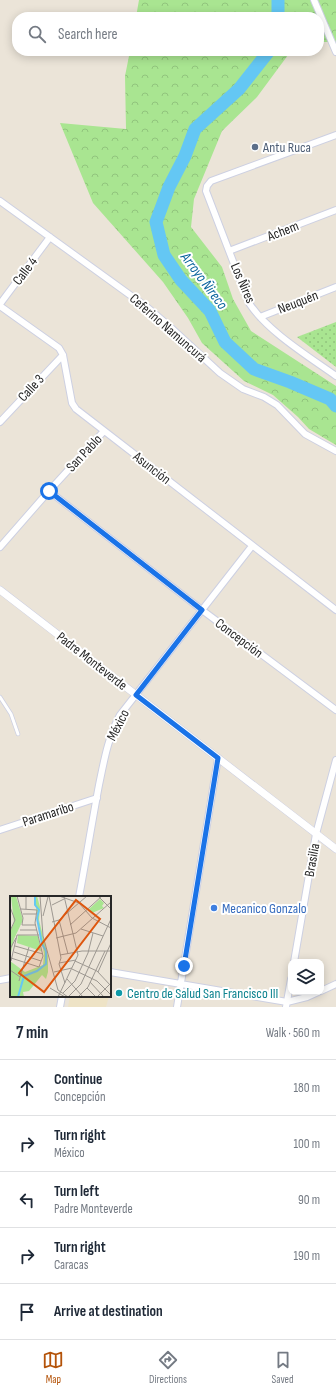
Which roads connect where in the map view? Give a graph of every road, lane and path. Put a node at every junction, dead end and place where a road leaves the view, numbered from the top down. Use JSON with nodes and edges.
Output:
{"nodes":[{"id":1,"x":314,"y":0,"type":"edge"},
{"id":2,"x":319,"y":12,"type":"edge"},
{"id":3,"x":324,"y":24,"type":"edge"},
{"id":4,"x":336,"y":52,"type":"edge"},
{"id":5,"x":336,"y":135,"type":"edge"},
{"id":6,"x":0,"y":201,"type":"edge"},
{"id":7,"x":336,"y":210,"type":"edge"},
{"id":8,"x":50,"y":238,"type":"junction"},
{"id":9,"x":230,"y":251,"type":"junction"},
{"id":10,"x":336,"y":287,"type":"edge"},
{"id":11,"x":0,"y":305,"type":"edge"},
{"id":12,"x":260,"y":317,"type":"junction"},
{"id":13,"x":63,"y":355,"type":"junction"},
{"id":14,"x":336,"y":376,"type":"edge"},
{"id":15,"x":0,"y":422,"type":"edge"},
{"id":16,"x":104,"y":431,"type":"junction"},
{"id":17,"x":336,"y":451,"type":"edge"},
{"id":18,"x":49,"y":491,"type":"junction"},
{"id":19,"x":252,"y":546,"type":"junction"},
{"id":20,"x":0,"y":547,"type":"edge"},
{"id":21,"x":0,"y":590,"type":"edge"},
{"id":22,"x":202,"y":610,"type":"junction"},
{"id":23,"x":336,"y":610,"type":"edge"},
{"id":24,"x":136,"y":695,"type":"junction"},
{"id":25,"x":0,"y":697,"type":"edge"},
{"id":26,"x":336,"y":710,"type":"edge"},
{"id":27,"x":18,"y":734,"type":"dead end"},
{"id":28,"x":218,"y":758,"type":"junction"},
{"id":29,"x":336,"y":760,"type":"edge"},
{"id":30,"x":97,"y":798,"type":"junction"},
{"id":31,"x":0,"y":830,"type":"edge"},
{"id":32,"x":316,"y":834,"type":"junction"},
{"id":33,"x":336,"y":849,"type":"edge"},
{"id":34,"x":79,"y":896,"type":"edge"},
{"id":35,"x":295,"y":959,"type":"edge"},
{"id":36,"x":111,"y":972,"type":"edge"},
{"id":37,"x":10,"y":978,"type":"edge"},
{"id":38,"x":0,"y":980,"type":"edge"},
{"id":39,"x":336,"y":984,"type":"edge"},
{"id":40,"x":181,"y":985,"type":"junction"},
{"id":41,"x":324,"y":990,"type":"edge"},
{"id":42,"x":289,"y":995,"type":"edge"},
{"id":43,"x":311,"y":995,"type":"edge"},
{"id":44,"x":62,"y":997,"type":"edge"},
{"id":45,"x":287,"y":1005,"type":"edge"},
{"id":46,"x":60,"y":1007,"type":"edge"},
{"id":47,"x":177,"y":1007,"type":"edge"}],
"edges":[{"from":1,"to":2,"type":"street"},
{"from":3,"to":4,"type":"street"},
{"from":5,"to":9,"type":"street","name":"Los Ñires"},
{"from":6,"to":8,"type":"street","name":"Ceferino Namuncurá"},
{"from":7,"to":9,"type":"street","name":"Achem"},
{"from":8,"to":11,"type":"street","name":"Calle 4"},
{"from":8,"to":17,"type":"street","name":"Ceferino Namuncurá"},
{"from":9,"to":12,"type":"street","name":"Los Ñires"},
{"from":10,"to":12,"type":"street","name":"Neuquén"},
{"from":11,"to":13,"type":"street"},
{"from":12,"to":14,"type":"street","name":"Los Ñires"},
{"from":13,"to":15,"type":"street","name":"Calle 3"},
{"from":13,"to":16,"type":"street","name":"Asunción"},
{"from":16,"to":18,"type":"street","name":"San Pablo"},
{"from":16,"to":19,"type":"street","name":"Asunción"},
{"from":18,"to":20,"type":"street","name":"San Pablo"},
{"from":18,"to":22,"type":"street","name":"Concepción"},
{"from":19,"to":22,"type":"street","name":"México"},
{"from":19,"to":23,"type":"street","name":"Asunción"},
{"from":21,"to":24,"type":"street","name":"Padre Monteverde"},
{"from":22,"to":24,"type":"street","name":"México"},
{"from":22,"to":26,"type":"street","name":"Concepción"},
{"from":24,"to":28,"type":"street","name":"Padre Monteverde"},
{"from":24,"to":30,"type":"street","name":"México"},
{"from":25,"to":27,"type":"lane"},
{"from":28,"to":32,"type":"street","name":"Padre Monteverde"},
{"from":28,"to":40,"type":"street"},
{"from":29,"to":32,"type":"street","name":"Brasilia"},
{"from":30,"to":31,"type":"street","name":"Paramaribo"},
{"from":30,"to":34,"type":"street","name":"México"},
{"from":32,"to":33,"type":"street","name":"Padre Monteverde"},
{"from":32,"to":35,"type":"street","name":"Brasilia"},
{"from":36,"to":40,"type":"street"},
{"from":37,"to":38,"type":"street"},
{"from":39,"to":41,"type":"street"},
{"from":40,"to":45,"type":"street"},
{"from":40,"to":47,"type":"street"},
{"from":42,"to":45,"type":"street"},
{"from":43,"to":45,"type":"street"},
{"from":44,"to":46,"type":"street"}]}
